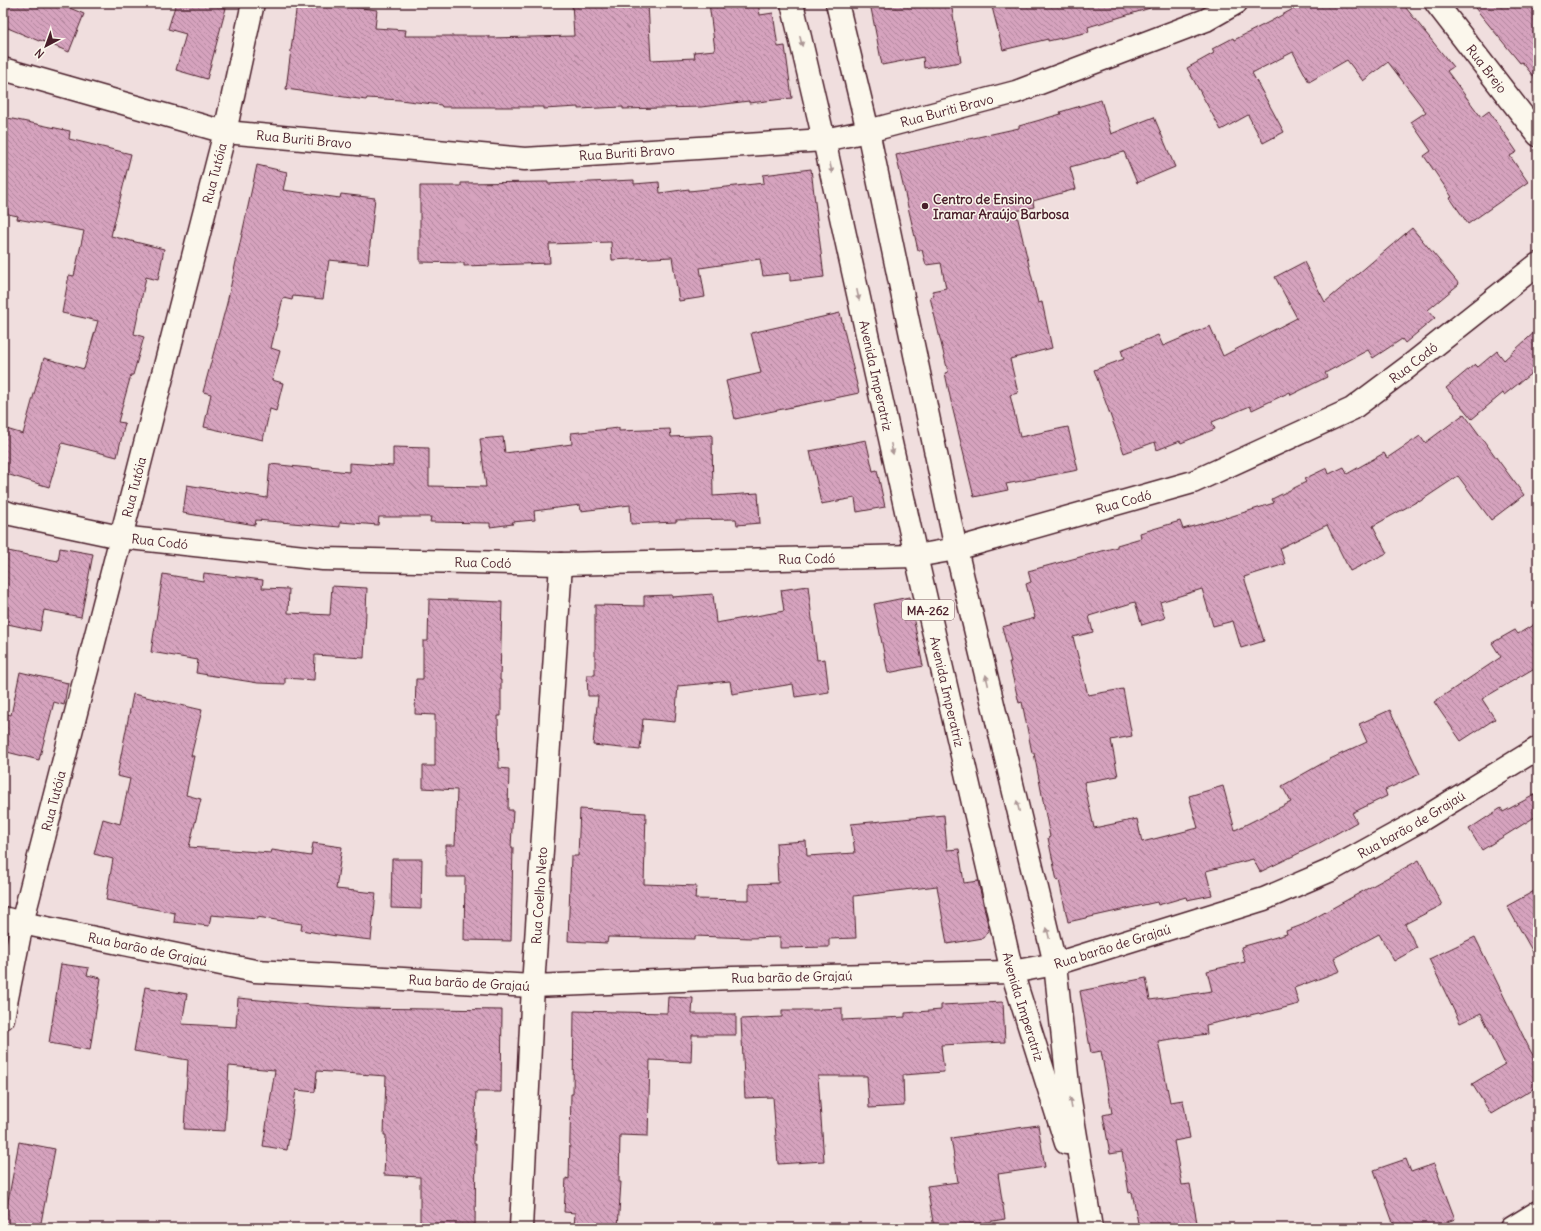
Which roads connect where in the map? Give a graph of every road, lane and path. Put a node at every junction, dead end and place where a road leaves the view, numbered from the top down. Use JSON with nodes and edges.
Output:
{"nodes":[{"id":1,"x":253,"y":3,"type":"edge"},
{"id":2,"x":792,"y":3,"type":"edge"},
{"id":3,"x":837,"y":3,"type":"edge"},
{"id":4,"x":1236,"y":3,"type":"edge"},
{"id":5,"x":1436,"y":3,"type":"edge"},
{"id":6,"x":3,"y":69,"type":"edge"},
{"id":7,"x":868,"y":131,"type":"junction"},
{"id":8,"x":225,"y":132,"type":"junction"},
{"id":9,"x":1538,"y":135,"type":"edge"},
{"id":10,"x":824,"y":140,"type":"junction"},
{"id":11,"x":1538,"y":264,"type":"edge"},
{"id":12,"x":3,"y":511,"type":"edge"},
{"id":13,"x":120,"y":537,"type":"junction"},
{"id":14,"x":956,"y":549,"type":"junction"},
{"id":15,"x":916,"y":556,"type":"junction"},
{"id":16,"x":561,"y":564,"type":"junction"},
{"id":17,"x":1538,"y":748,"type":"edge"},
{"id":18,"x":12,"y":920,"type":"edge"},
{"id":19,"x":1055,"y":964,"type":"junction"},
{"id":20,"x":1012,"y":972,"type":"junction"},
{"id":21,"x":533,"y":986,"type":"junction"},
{"id":22,"x":3,"y":1018,"type":"edge"},
{"id":23,"x":1538,"y":1212,"type":"edge"},
{"id":24,"x":1089,"y":1219,"type":"edge"},
{"id":25,"x":521,"y":1228,"type":"edge"},
{"id":26,"x":1512,"y":1228,"type":"edge"}],
"edges":[{"from":1,"to":8,"type":"street","name":"Rua Tutóia"},
{"from":2,"to":10,"type":"street","name":"Avenida Imperatriz","number":"MA-262","one_way":true},
{"from":3,"to":7,"type":"street","name":"Avenida Imperatriz"},
{"from":4,"to":7,"type":"street","name":"Rua Buriti Bravo"},
{"from":5,"to":9,"type":"street","name":"Rua Brejo"},
{"from":6,"to":8,"type":"street","name":"Rua Buriti Bravo"},
{"from":7,"to":10,"type":"street","name":"Rua Buriti Bravo"},
{"from":7,"to":14,"type":"street","name":"Avenida Imperatriz"},
{"from":8,"to":10,"type":"street","name":"Rua Buriti Bravo"},
{"from":8,"to":13,"type":"street","name":"Rua Tutóia"},
{"from":10,"to":15,"type":"street","name":"Avenida Imperatriz","number":"MA-262","one_way":true},
{"from":11,"to":14,"type":"street","name":"Rua Codó"},
{"from":12,"to":13,"type":"street","name":"Rua Codó"},
{"from":13,"to":16,"type":"street","name":"Rua Codó"},
{"from":13,"to":18,"type":"street","name":"Rua Tutóia"},
{"from":14,"to":15,"type":"street","name":"Rua Codó"},
{"from":19,"to":14,"type":"street","name":"Avenida Imperatriz","one_way":true},
{"from":15,"to":16,"type":"street","name":"Rua Codó"},
{"from":15,"to":20,"type":"street","name":"Avenida Imperatriz","number":"MA-262"},
{"from":16,"to":21,"type":"street","name":"Rua Coelho Neto"},
{"from":17,"to":19,"type":"street","name":"Rua barão de Grajaú"},
{"from":18,"to":21,"type":"street","name":"Rua barão de Grajaú"},
{"from":18,"to":22,"type":"street","name":"Rua Tutóia"},
{"from":19,"to":20,"type":"street","name":"Rua barão de Grajaú"},
{"from":24,"to":19,"type":"street","name":"Avenida Imperatriz","one_way":true},
{"from":20,"to":21,"type":"street","name":"Rua barão de Grajaú"},
{"from":20,"to":24,"type":"street","name":"Avenida Imperatriz","number":"MA-262"},
{"from":21,"to":25,"type":"street","name":"Rua Coelho Neto"},
{"from":23,"to":26,"type":"street"}]}
